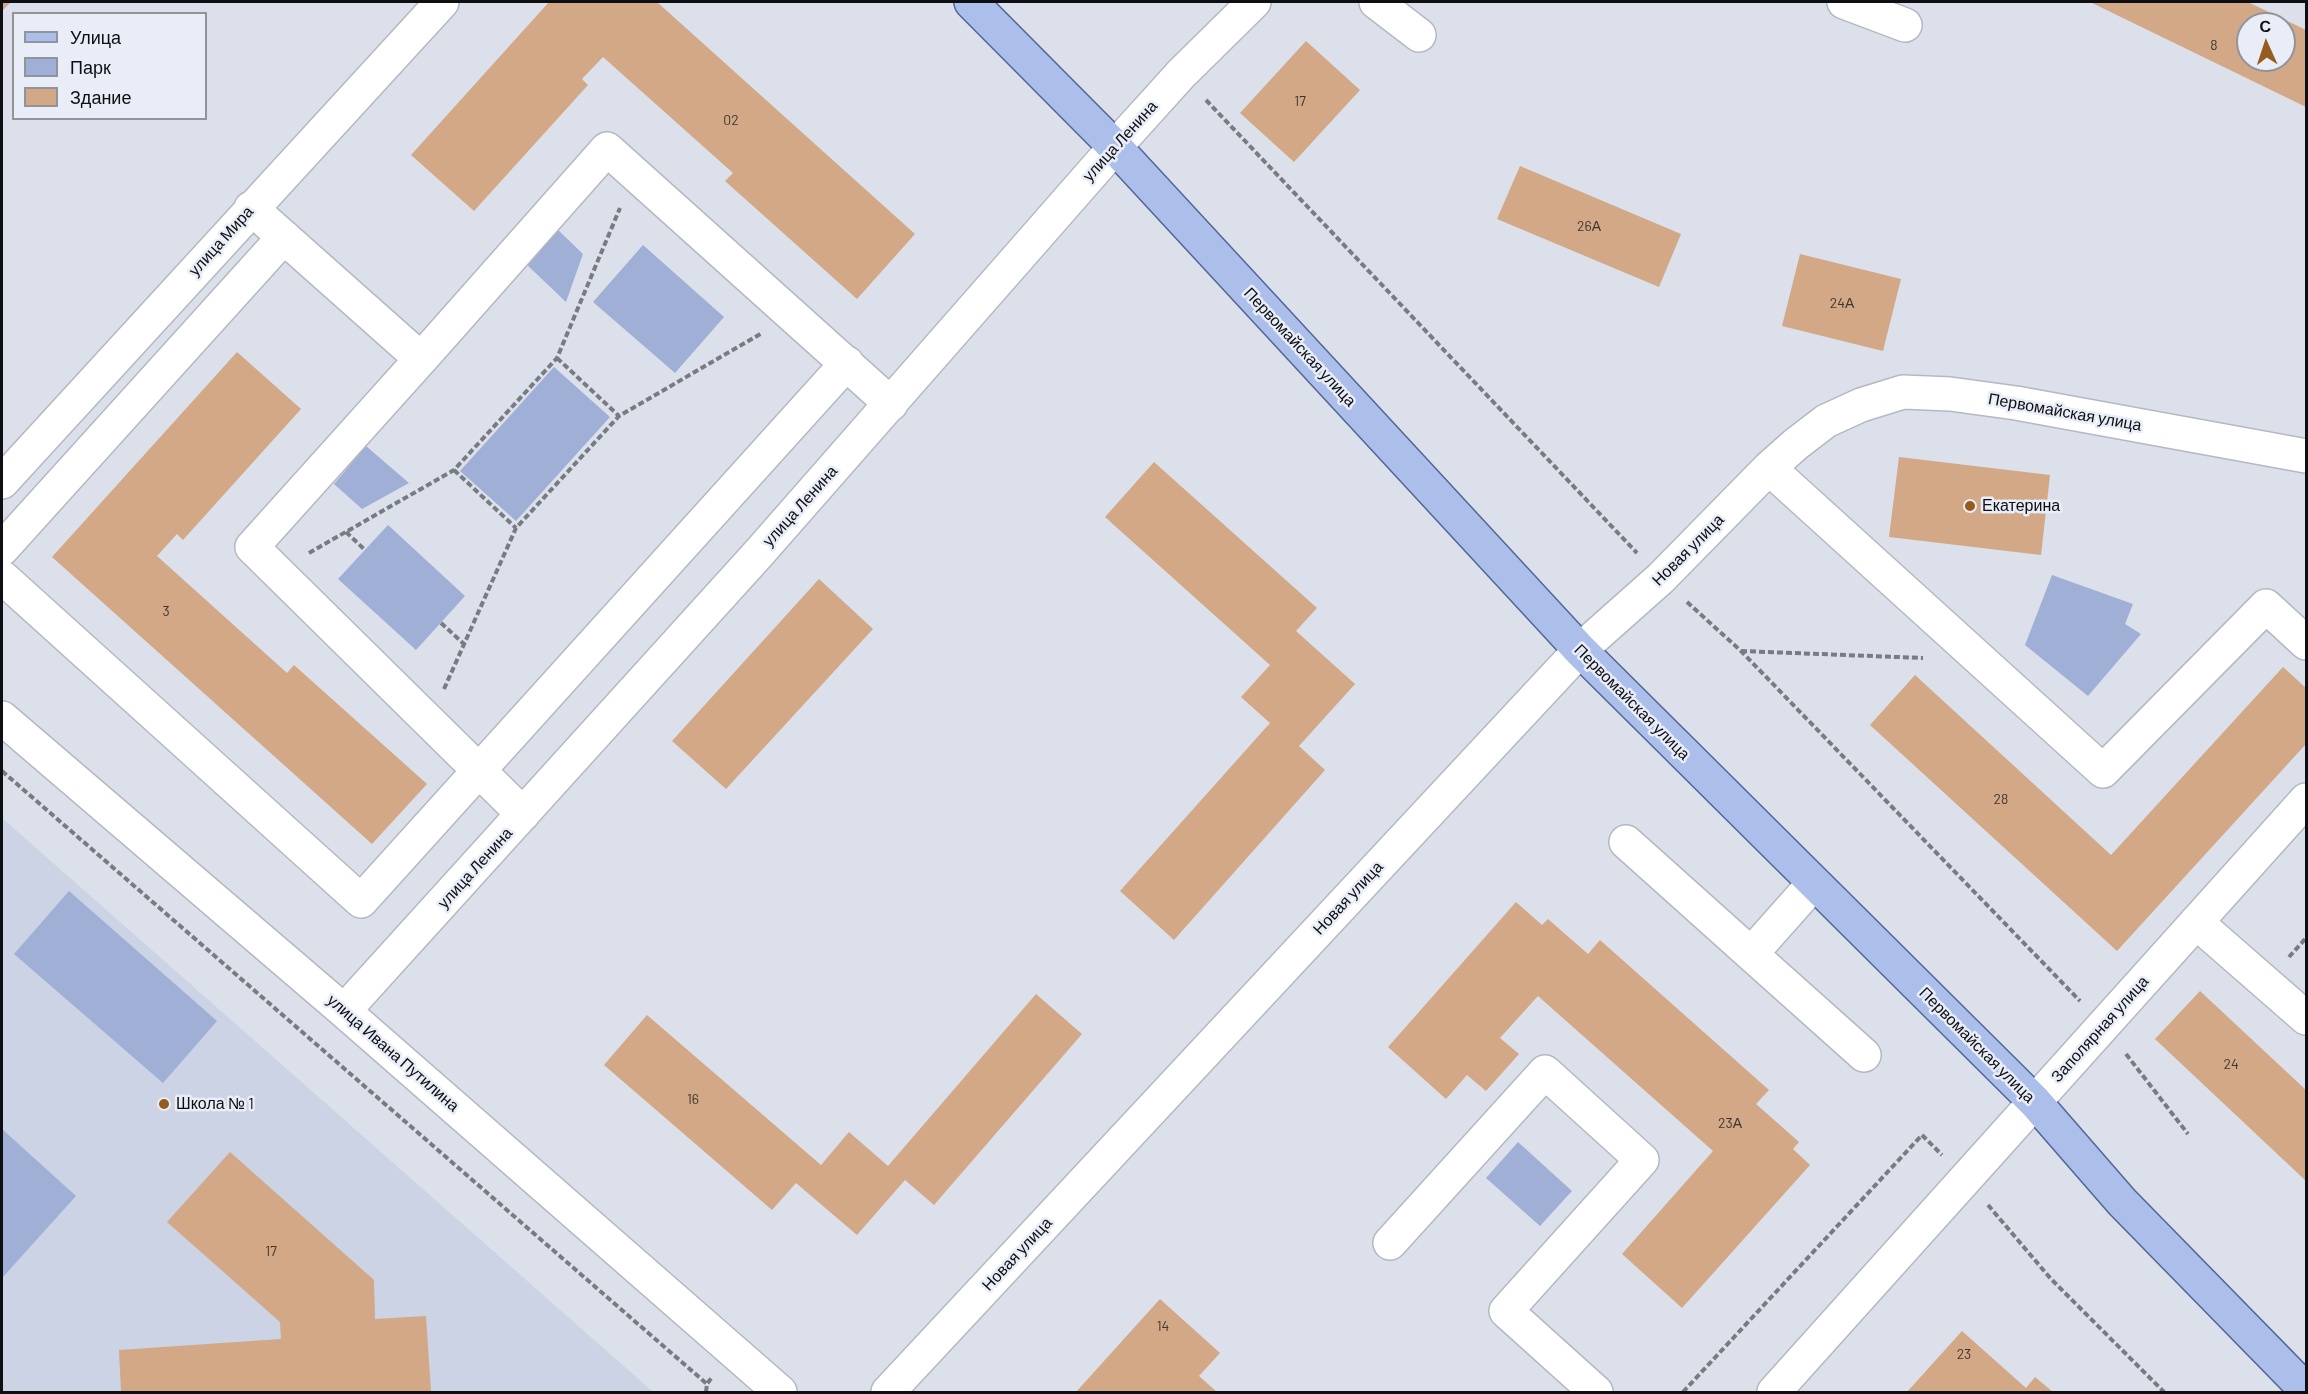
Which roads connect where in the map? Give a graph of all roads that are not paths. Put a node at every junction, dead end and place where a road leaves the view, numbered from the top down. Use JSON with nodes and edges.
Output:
{"nodes":[{"id":1,"x":442,"y":2,"type":"edge"},
{"id":2,"x":971,"y":2,"type":"edge"},
{"id":3,"x":1254,"y":2,"type":"edge"},
{"id":4,"x":1376,"y":2,"type":"edge"},
{"id":5,"x":1844,"y":2,"type":"edge"},
{"id":6,"x":1905,"y":25,"type":"dead end"},
{"id":7,"x":1419,"y":35,"type":"dead end"},
{"id":8,"x":1115,"y":147,"type":"junction"},
{"id":9,"x":251,"y":208,"type":"junction"},
{"id":10,"x":284,"y":237,"type":"junction"},
{"id":11,"x":421,"y":359,"type":"junction"},
{"id":12,"x":847,"y":363,"type":"junction"},
{"id":13,"x":891,"y":404,"type":"junction"},
{"id":14,"x":1826,"y":421,"type":"joint"},
{"id":15,"x":2307,"y":456,"type":"edge"},
{"id":16,"x":1769,"y":468,"type":"junction"},
{"id":17,"x":2,"y":482,"type":"edge"},
{"id":18,"x":2,"y":549,"type":"edge"},
{"id":19,"x":2,"y":577,"type":"edge"},
{"id":20,"x":2307,"y":644,"type":"edge"},
{"id":21,"x":1580,"y":650,"type":"junction"},
{"id":22,"x":2,"y":718,"type":"edge"},
{"id":23,"x":479,"y":770,"type":"junction"},
{"id":24,"x":2305,"y":806,"type":"edge"},
{"id":25,"x":523,"y":814,"type":"junction"},
{"id":26,"x":1626,"y":842,"type":"dead end"},
{"id":27,"x":1814,"y":883,"type":"junction"},
{"id":28,"x":2196,"y":922,"type":"junction"},
{"id":29,"x":1751,"y":954,"type":"junction"},
{"id":30,"x":344,"y":1011,"type":"junction"},
{"id":31,"x":2307,"y":1018,"type":"edge"},
{"id":32,"x":1864,"y":1055,"type":"dead end"},
{"id":33,"x":2035,"y":1102,"type":"junction"},
{"id":34,"x":1390,"y":1243,"type":"dead end"},
{"id":35,"x":2307,"y":1390,"type":"edge"},
{"id":36,"x":780,"y":1392,"type":"edge"},
{"id":37,"x":888,"y":1392,"type":"edge"},
{"id":38,"x":1596,"y":1392,"type":"edge"},
{"id":39,"x":1774,"y":1392,"type":"edge"}],
"edges":[{"from":1,"to":9,"type":"street","name":"улица Мира"},
{"from":2,"to":8,"type":"main road","name":"Первомайская улица"},
{"from":3,"to":8,"type":"street","name":"улица Ленина"},
{"from":4,"to":7,"type":"street"},
{"from":5,"to":6,"type":"street"},
{"from":8,"to":13,"type":"street","name":"улица Ленина"},
{"from":8,"to":21,"type":"main road","name":"Первомайская улица"},
{"from":9,"to":10,"type":"street"},
{"from":9,"to":17,"type":"street","name":"улица Мира"},
{"from":10,"to":11,"type":"street"},
{"from":10,"to":18,"type":"street"},
{"from":11,"to":12,"type":"street"},
{"from":11,"to":23,"type":"street"},
{"from":12,"to":13,"type":"street"},
{"from":12,"to":23,"type":"street"},
{"from":13,"to":25,"type":"street","name":"улица Ленина"},
{"from":14,"to":15,"type":"street","name":"Первомайская улица"},
{"from":14,"to":16,"type":"street","name":"Новая улица"},
{"from":16,"to":20,"type":"street"},
{"from":16,"to":21,"type":"street","name":"Новая улица"},
{"from":19,"to":23,"type":"street"},
{"from":21,"to":27,"type":"main road","name":"Первомайская улица"},
{"from":21,"to":37,"type":"street","name":"Новая улица"},
{"from":22,"to":30,"type":"street","name":"улица Ивана Путилина"},
{"from":23,"to":25,"type":"street"},
{"from":24,"to":28,"type":"street","name":"Заполярная улица"},
{"from":25,"to":30,"type":"street","name":"улица Ленина"},
{"from":26,"to":29,"type":"street"},
{"from":27,"to":29,"type":"street"},
{"from":27,"to":33,"type":"main road","name":"Первомайская улица"},
{"from":28,"to":31,"type":"street"},
{"from":28,"to":33,"type":"street","name":"Заполярная улица"},
{"from":29,"to":32,"type":"street"},
{"from":30,"to":36,"type":"street","name":"улица Ивана Путилина"},
{"from":33,"to":35,"type":"main road","name":"Первомайская улица"},
{"from":33,"to":39,"type":"street","name":"Заполярная улица"},
{"from":34,"to":38,"type":"street"}]}
